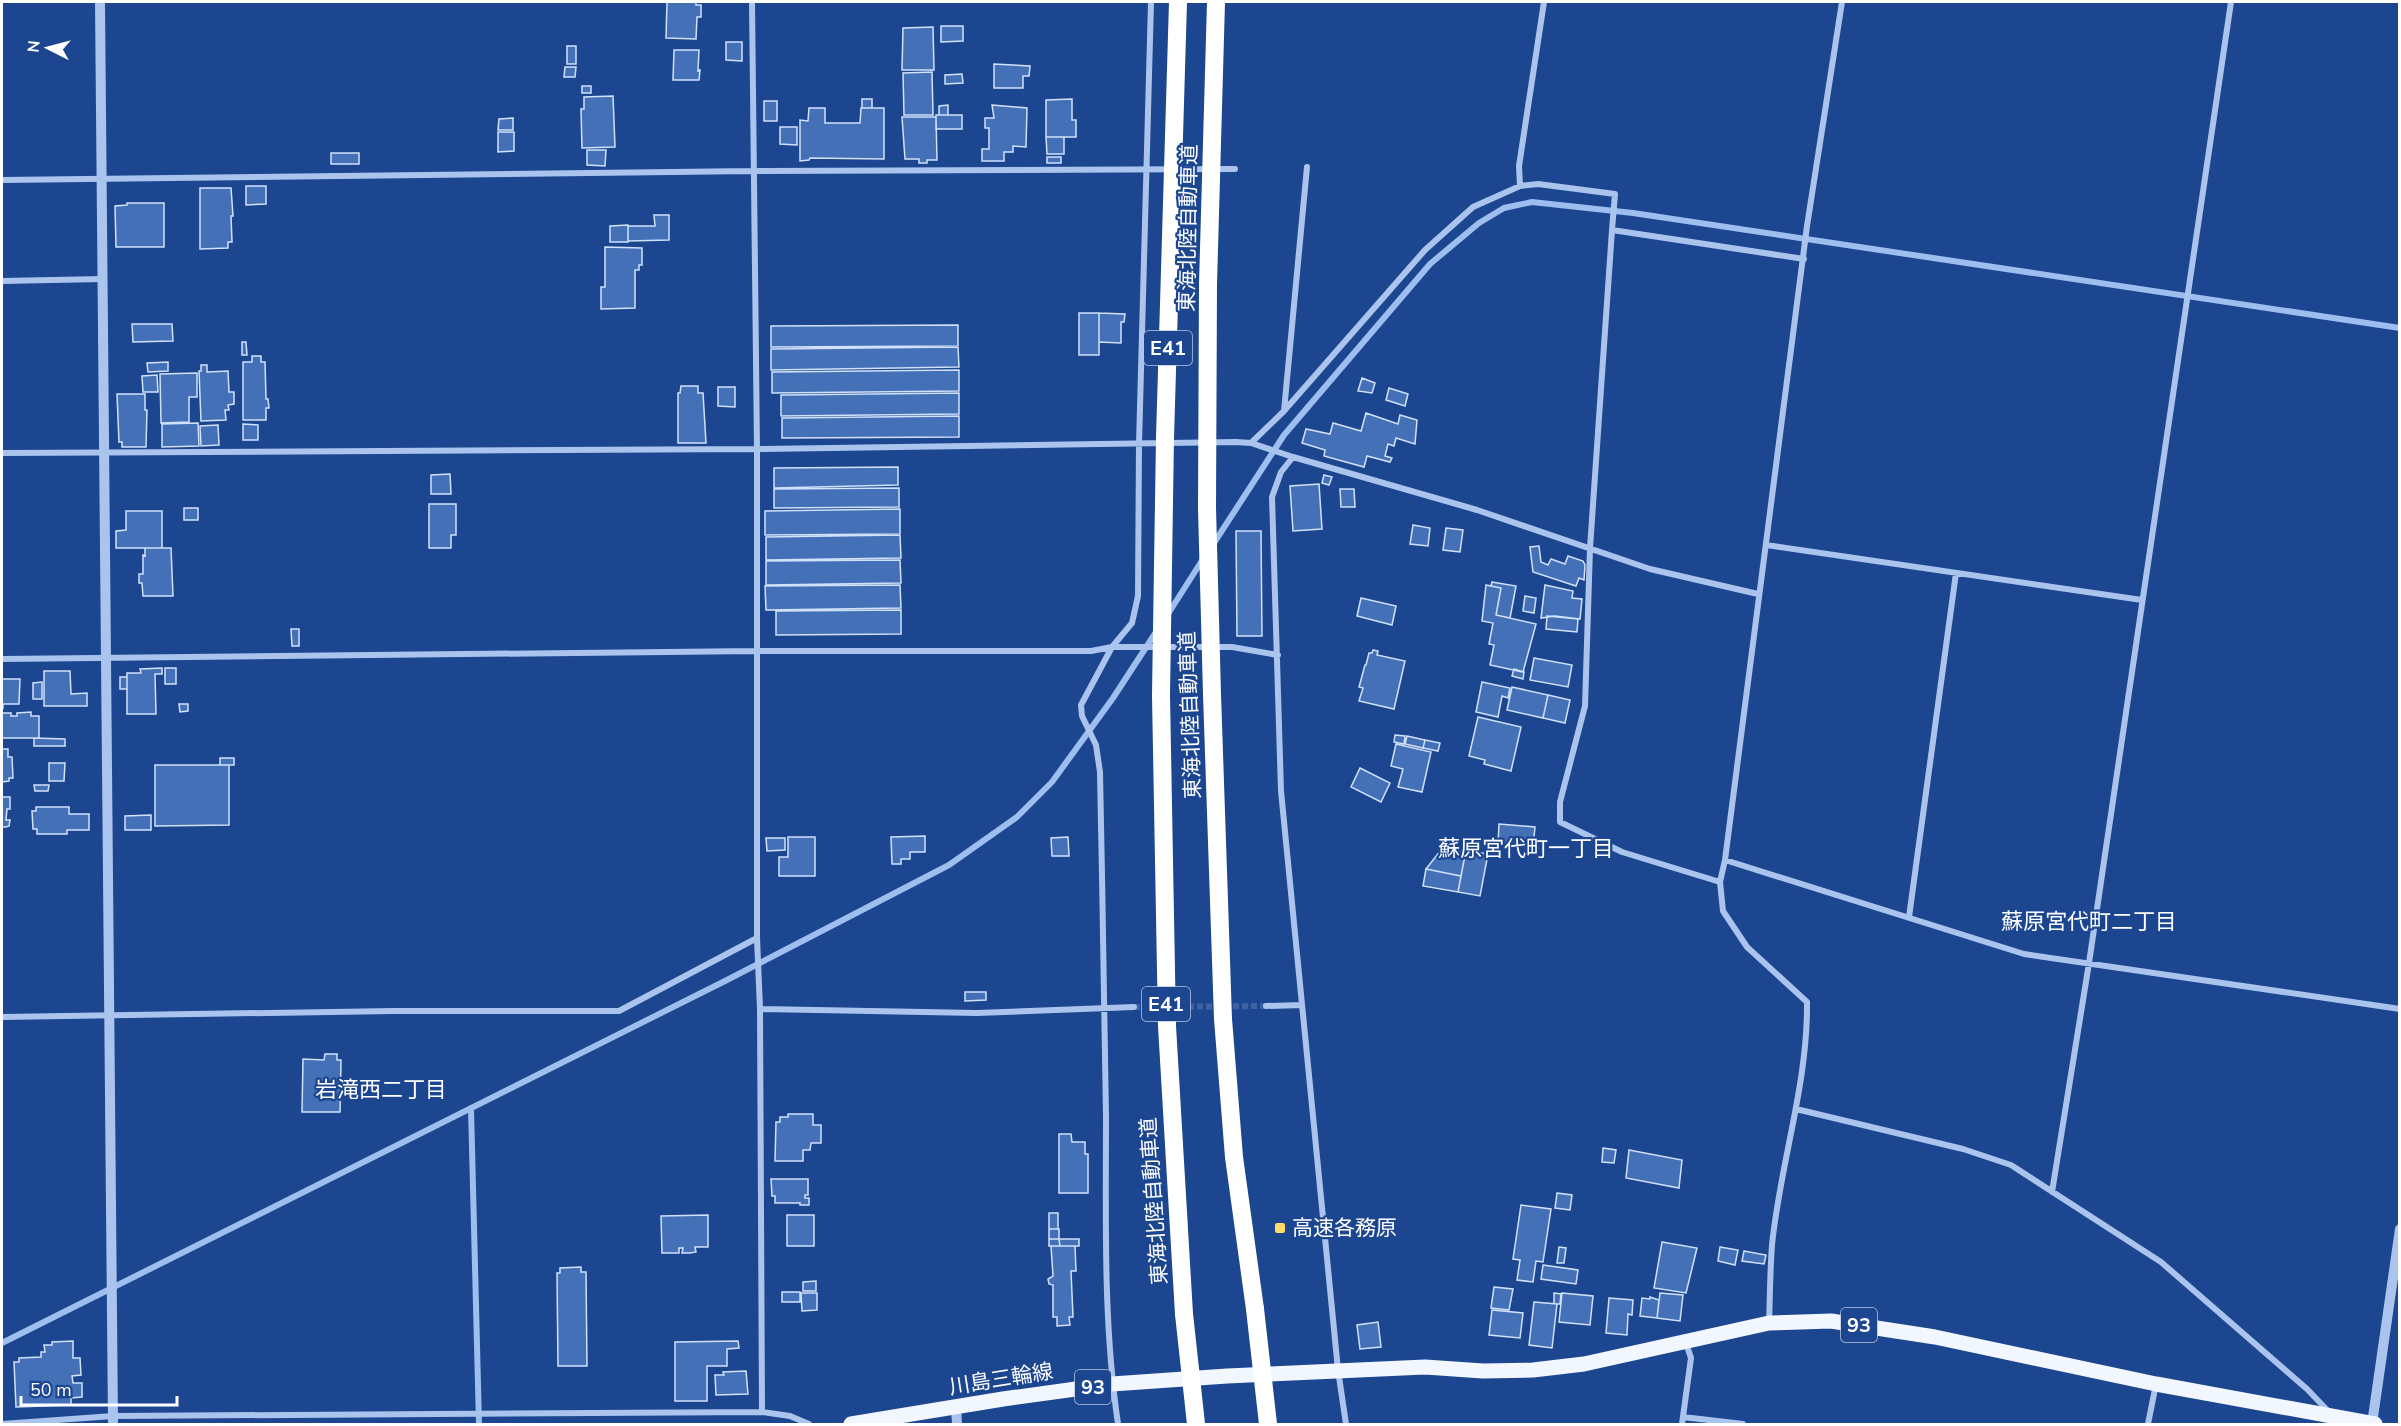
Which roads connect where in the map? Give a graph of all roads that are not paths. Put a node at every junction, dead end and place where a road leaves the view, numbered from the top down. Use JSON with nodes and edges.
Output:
{"nodes":[{"id":1,"x":100,"y":2,"type":"edge"},
{"id":2,"x":752,"y":2,"type":"edge"},
{"id":3,"x":1151,"y":2,"type":"edge"},
{"id":4,"x":1178,"y":2,"type":"edge"},
{"id":5,"x":1216,"y":2,"type":"edge"},
{"id":6,"x":1544,"y":2,"type":"edge"},
{"id":7,"x":1842,"y":2,"type":"edge"},
{"id":8,"x":2231,"y":2,"type":"edge"},
{"id":9,"x":1307,"y":167,"type":"dead end"},
{"id":10,"x":1148,"y":169,"type":"junction"},
{"id":11,"x":1235,"y":169,"type":"dead end"},
{"id":12,"x":753,"y":171,"type":"junction"},
{"id":13,"x":102,"y":179,"type":"junction"},
{"id":14,"x":2,"y":180,"type":"edge"},
{"id":15,"x":1520,"y":186,"type":"junction"},
{"id":16,"x":1612,"y":230,"type":"junction"},
{"id":17,"x":1804,"y":259,"type":"junction"},
{"id":18,"x":103,"y":279,"type":"junction"},
{"id":19,"x":2,"y":281,"type":"edge"},
{"id":20,"x":1284,"y":411,"type":"junction"},
{"id":21,"x":1139,"y":444,"type":"junction"},
{"id":22,"x":1254,"y":444,"type":"junction"},
{"id":23,"x":757,"y":449,"type":"junction"},
{"id":24,"x":2,"y":453,"type":"edge"},
{"id":25,"x":104,"y":453,"type":"junction"},
{"id":26,"x":1293,"y":457,"type":"junction"},
{"id":27,"x":1767,"y":545,"type":"junction"},
{"id":28,"x":1590,"y":548,"type":"junction"},
{"id":29,"x":1956,"y":573,"type":"junction"},
{"id":30,"x":1758,"y":594,"type":"junction"},
{"id":31,"x":2142,"y":600,"type":"junction"},
{"id":32,"x":1112,"y":648,"type":"junction"},
{"id":33,"x":756,"y":651,"type":"junction"},
{"id":34,"x":1278,"y":655,"type":"junction"},
{"id":35,"x":105,"y":658,"type":"junction"},
{"id":36,"x":2,"y":659,"type":"edge"},
{"id":37,"x":1725,"y":860,"type":"junction"},
{"id":38,"x":1720,"y":882,"type":"junction"},
{"id":39,"x":1909,"y":917,"type":"junction"},
{"id":40,"x":757,"y":938,"type":"junction"},
{"id":41,"x":2089,"y":963,"type":"junction"},
{"id":42,"x":1302,"y":1005,"type":"junction"},
{"id":43,"x":1266,"y":1006,"type":"tunnel mouth"},
{"id":44,"x":1105,"y":1007,"type":"junction"},
{"id":45,"x":1134,"y":1007,"type":"tunnel mouth"},
{"id":46,"x":760,"y":1010,"type":"junction"},
{"id":47,"x":2400,"y":1010,"type":"edge"},
{"id":48,"x":2,"y":1017,"type":"edge"},
{"id":49,"x":109,"y":1017,"type":"junction"},
{"id":50,"x":1796,"y":1109,"type":"junction"},
{"id":51,"x":2052,"y":1192,"type":"junction"},
{"id":52,"x":2400,"y":1229,"type":"edge"},
{"id":53,"x":1769,"y":1323,"type":"junction"},
{"id":54,"x":1685,"y":1340,"type":"junction"},
{"id":55,"x":1338,"y":1370,"type":"junction"},
{"id":56,"x":1112,"y":1384,"type":"junction"},
{"id":57,"x":2156,"y":1384,"type":"junction"},
{"id":58,"x":956,"y":1407,"type":"junction"},
{"id":59,"x":762,"y":1412,"type":"junction"},
{"id":60,"x":1683,"y":1417,"type":"junction"},
{"id":61,"x":2335,"y":1418,"type":"junction"},
{"id":62,"x":113,"y":1420,"type":"edge"},
{"id":63,"x":2,"y":1424,"type":"edge"},
{"id":64,"x":2373,"y":1424,"type":"edge"},
{"id":65,"x":809,"y":1425,"type":"edge"},
{"id":66,"x":851,"y":1425,"type":"edge"},
{"id":67,"x":957,"y":1425,"type":"edge"},
{"id":68,"x":1118,"y":1425,"type":"edge"},
{"id":69,"x":1196,"y":1425,"type":"edge"},
{"id":70,"x":1268,"y":1425,"type":"edge"},
{"id":71,"x":1346,"y":1425,"type":"edge"},
{"id":72,"x":1682,"y":1425,"type":"edge"},
{"id":73,"x":1743,"y":1425,"type":"edge"},
{"id":74,"x":2148,"y":1425,"type":"edge"}],
"edges":[{"from":1,"to":13,"type":"street"},
{"from":2,"to":12,"type":"street"},
{"from":3,"to":10,"type":"street"},
{"from":4,"to":69,"type":"highway","name":"東海北陸自動車道","number":"E41","bridge":true},
{"from":5,"to":70,"type":"highway","name":"東海北陸自動車道","number":"E41","bridge":true},
{"from":6,"to":15,"type":"street"},
{"from":7,"to":17,"type":"street"},
{"from":8,"to":31,"type":"street"},
{"from":9,"to":20,"type":"street"},
{"from":10,"to":11,"type":"street"},
{"from":10,"to":12,"type":"street"},
{"from":10,"to":21,"type":"street"},
{"from":12,"to":13,"type":"street"},
{"from":12,"to":23,"type":"street"},
{"from":13,"to":14,"type":"street"},
{"from":13,"to":18,"type":"street"},
{"from":15,"to":16,"type":"street"},
{"from":15,"to":20,"type":"street"},
{"from":16,"to":17,"type":"street"},
{"from":16,"to":28,"type":"street"},
{"from":17,"to":27,"type":"street"},
{"from":18,"to":19,"type":"street"},
{"from":18,"to":25,"type":"street"},
{"from":20,"to":22,"type":"street"},
{"from":21,"to":22,"type":"street"},
{"from":21,"to":23,"type":"street"},
{"from":21,"to":32,"type":"street"},
{"from":22,"to":26,"type":"street"},
{"from":23,"to":25,"type":"street"},
{"from":23,"to":33,"type":"street"},
{"from":24,"to":25,"type":"street"},
{"from":25,"to":35,"type":"street"},
{"from":26,"to":28,"type":"street"},
{"from":26,"to":34,"type":"street"},
{"from":27,"to":29,"type":"street"},
{"from":27,"to":30,"type":"street"},
{"from":28,"to":30,"type":"street"},
{"from":28,"to":38,"type":"street"},
{"from":29,"to":31,"type":"street"},
{"from":29,"to":39,"type":"street"},
{"from":30,"to":37,"type":"street"},
{"from":31,"to":41,"type":"street"},
{"from":32,"to":33,"type":"street"},
{"from":32,"to":34,"type":"street"},
{"from":32,"to":44,"type":"street"},
{"from":33,"to":35,"type":"street"},
{"from":33,"to":40,"type":"street"},
{"from":34,"to":42,"type":"street"},
{"from":35,"to":36,"type":"street"},
{"from":35,"to":49,"type":"street"},
{"from":37,"to":38,"type":"street"},
{"from":37,"to":39,"type":"street"},
{"from":38,"to":50,"type":"street"},
{"from":39,"to":41,"type":"street"},
{"from":40,"to":46,"type":"street"},
{"from":40,"to":49,"type":"street"},
{"from":41,"to":47,"type":"street"},
{"from":41,"to":51,"type":"street"},
{"from":42,"to":43,"type":"street"},
{"from":42,"to":55,"type":"street"},
{"from":44,"to":45,"type":"street"},
{"from":44,"to":46,"type":"street"},
{"from":44,"to":56,"type":"street"},
{"from":46,"to":59,"type":"street"},
{"from":48,"to":49,"type":"street"},
{"from":49,"to":62,"type":"street"},
{"from":50,"to":51,"type":"street"},
{"from":50,"to":53,"type":"street"},
{"from":51,"to":61,"type":"street"},
{"from":52,"to":64,"type":"street"},
{"from":53,"to":54,"type":"main road","number":"93"},
{"from":53,"to":57,"type":"main road","number":"93"},
{"from":54,"to":55,"type":"main road","number":"93"},
{"from":54,"to":60,"type":"street"},
{"from":55,"to":56,"type":"main road","name":"川島三輪線","number":"93"},
{"from":55,"to":71,"type":"street"},
{"from":56,"to":58,"type":"main road","name":"川島三輪線","number":"93"},
{"from":56,"to":68,"type":"street"},
{"from":57,"to":61,"type":"main road","number":"93"},
{"from":57,"to":74,"type":"street"},
{"from":58,"to":66,"type":"main road","name":"川島三輪線","number":"93"},
{"from":58,"to":67,"type":"street"},
{"from":59,"to":62,"type":"street"},
{"from":59,"to":65,"type":"street"},
{"from":60,"to":72,"type":"street"},
{"from":60,"to":73,"type":"street"},
{"from":61,"to":64,"type":"main road","number":"93"},
{"from":62,"to":63,"type":"street"}]}
